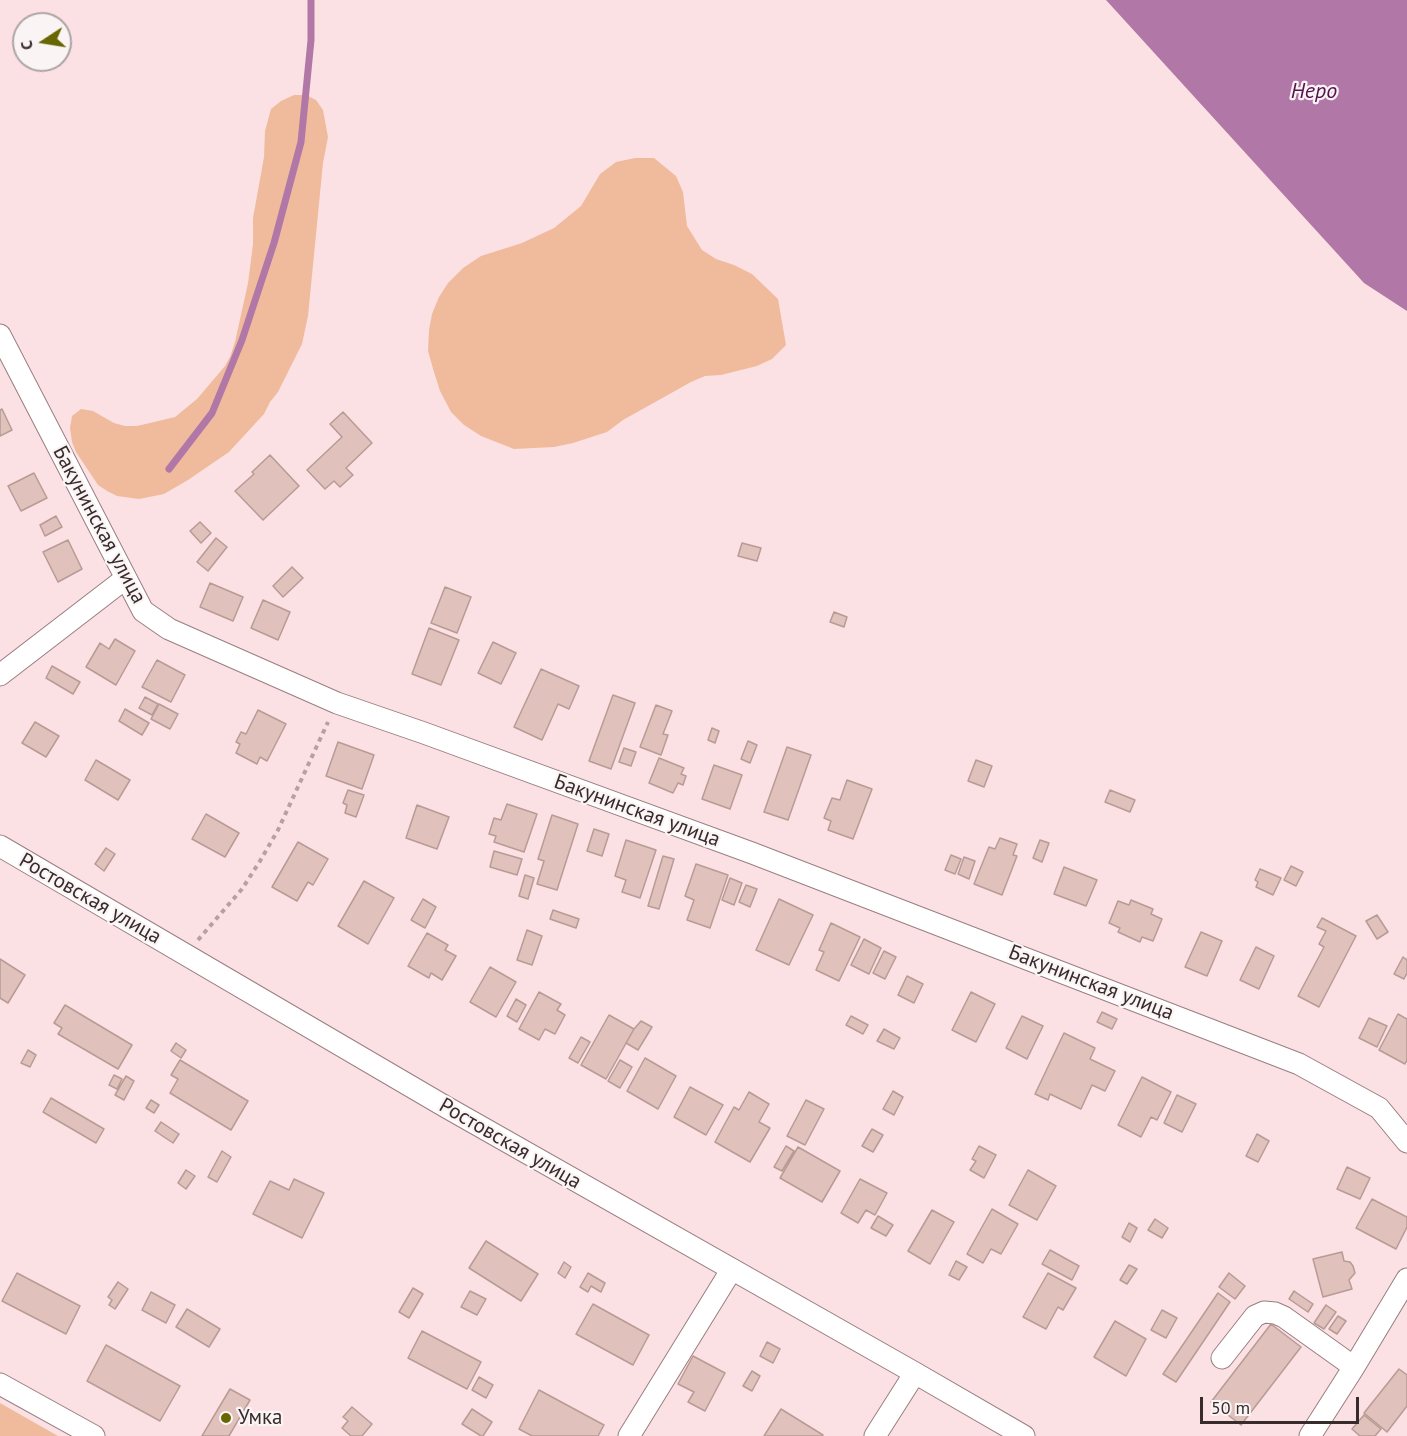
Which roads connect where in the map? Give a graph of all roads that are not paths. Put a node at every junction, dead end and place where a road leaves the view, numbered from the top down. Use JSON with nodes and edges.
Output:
{"nodes":[{"id":1,"x":0,"y":334,"type":"edge"},
{"id":2,"x":126,"y":578,"type":"junction"},
{"id":3,"x":0,"y":675,"type":"edge"},
{"id":4,"x":0,"y":846,"type":"edge"},
{"id":5,"x":1407,"y":1142,"type":"edge"},
{"id":6,"x":732,"y":1269,"type":"junction"},
{"id":7,"x":1407,"y":1279,"type":"edge"},
{"id":8,"x":1222,"y":1358,"type":"dead end"},
{"id":9,"x":1354,"y":1367,"type":"junction"},
{"id":10,"x":915,"y":1373,"type":"junction"},
{"id":11,"x":0,"y":1384,"type":"edge"},
{"id":12,"x":94,"y":1436,"type":"edge"},
{"id":13,"x":629,"y":1436,"type":"edge"},
{"id":14,"x":875,"y":1436,"type":"edge"},
{"id":15,"x":1024,"y":1436,"type":"edge"},
{"id":16,"x":1310,"y":1436,"type":"edge"}],
"edges":[{"from":1,"to":2,"type":"street","name":"Бакунинская улица"},
{"from":2,"to":3,"type":"street"},
{"from":2,"to":5,"type":"street","name":"Бакунинская улица"},
{"from":4,"to":6,"type":"street","name":"Ростовская улица"},
{"from":6,"to":10,"type":"street","name":"Ростовская улица"},
{"from":6,"to":13,"type":"street"},
{"from":7,"to":9,"type":"street"},
{"from":8,"to":9,"type":"street"},
{"from":9,"to":16,"type":"street"},
{"from":10,"to":14,"type":"street"},
{"from":10,"to":15,"type":"street","name":"Ростовская улица"},
{"from":11,"to":12,"type":"street"}]}
